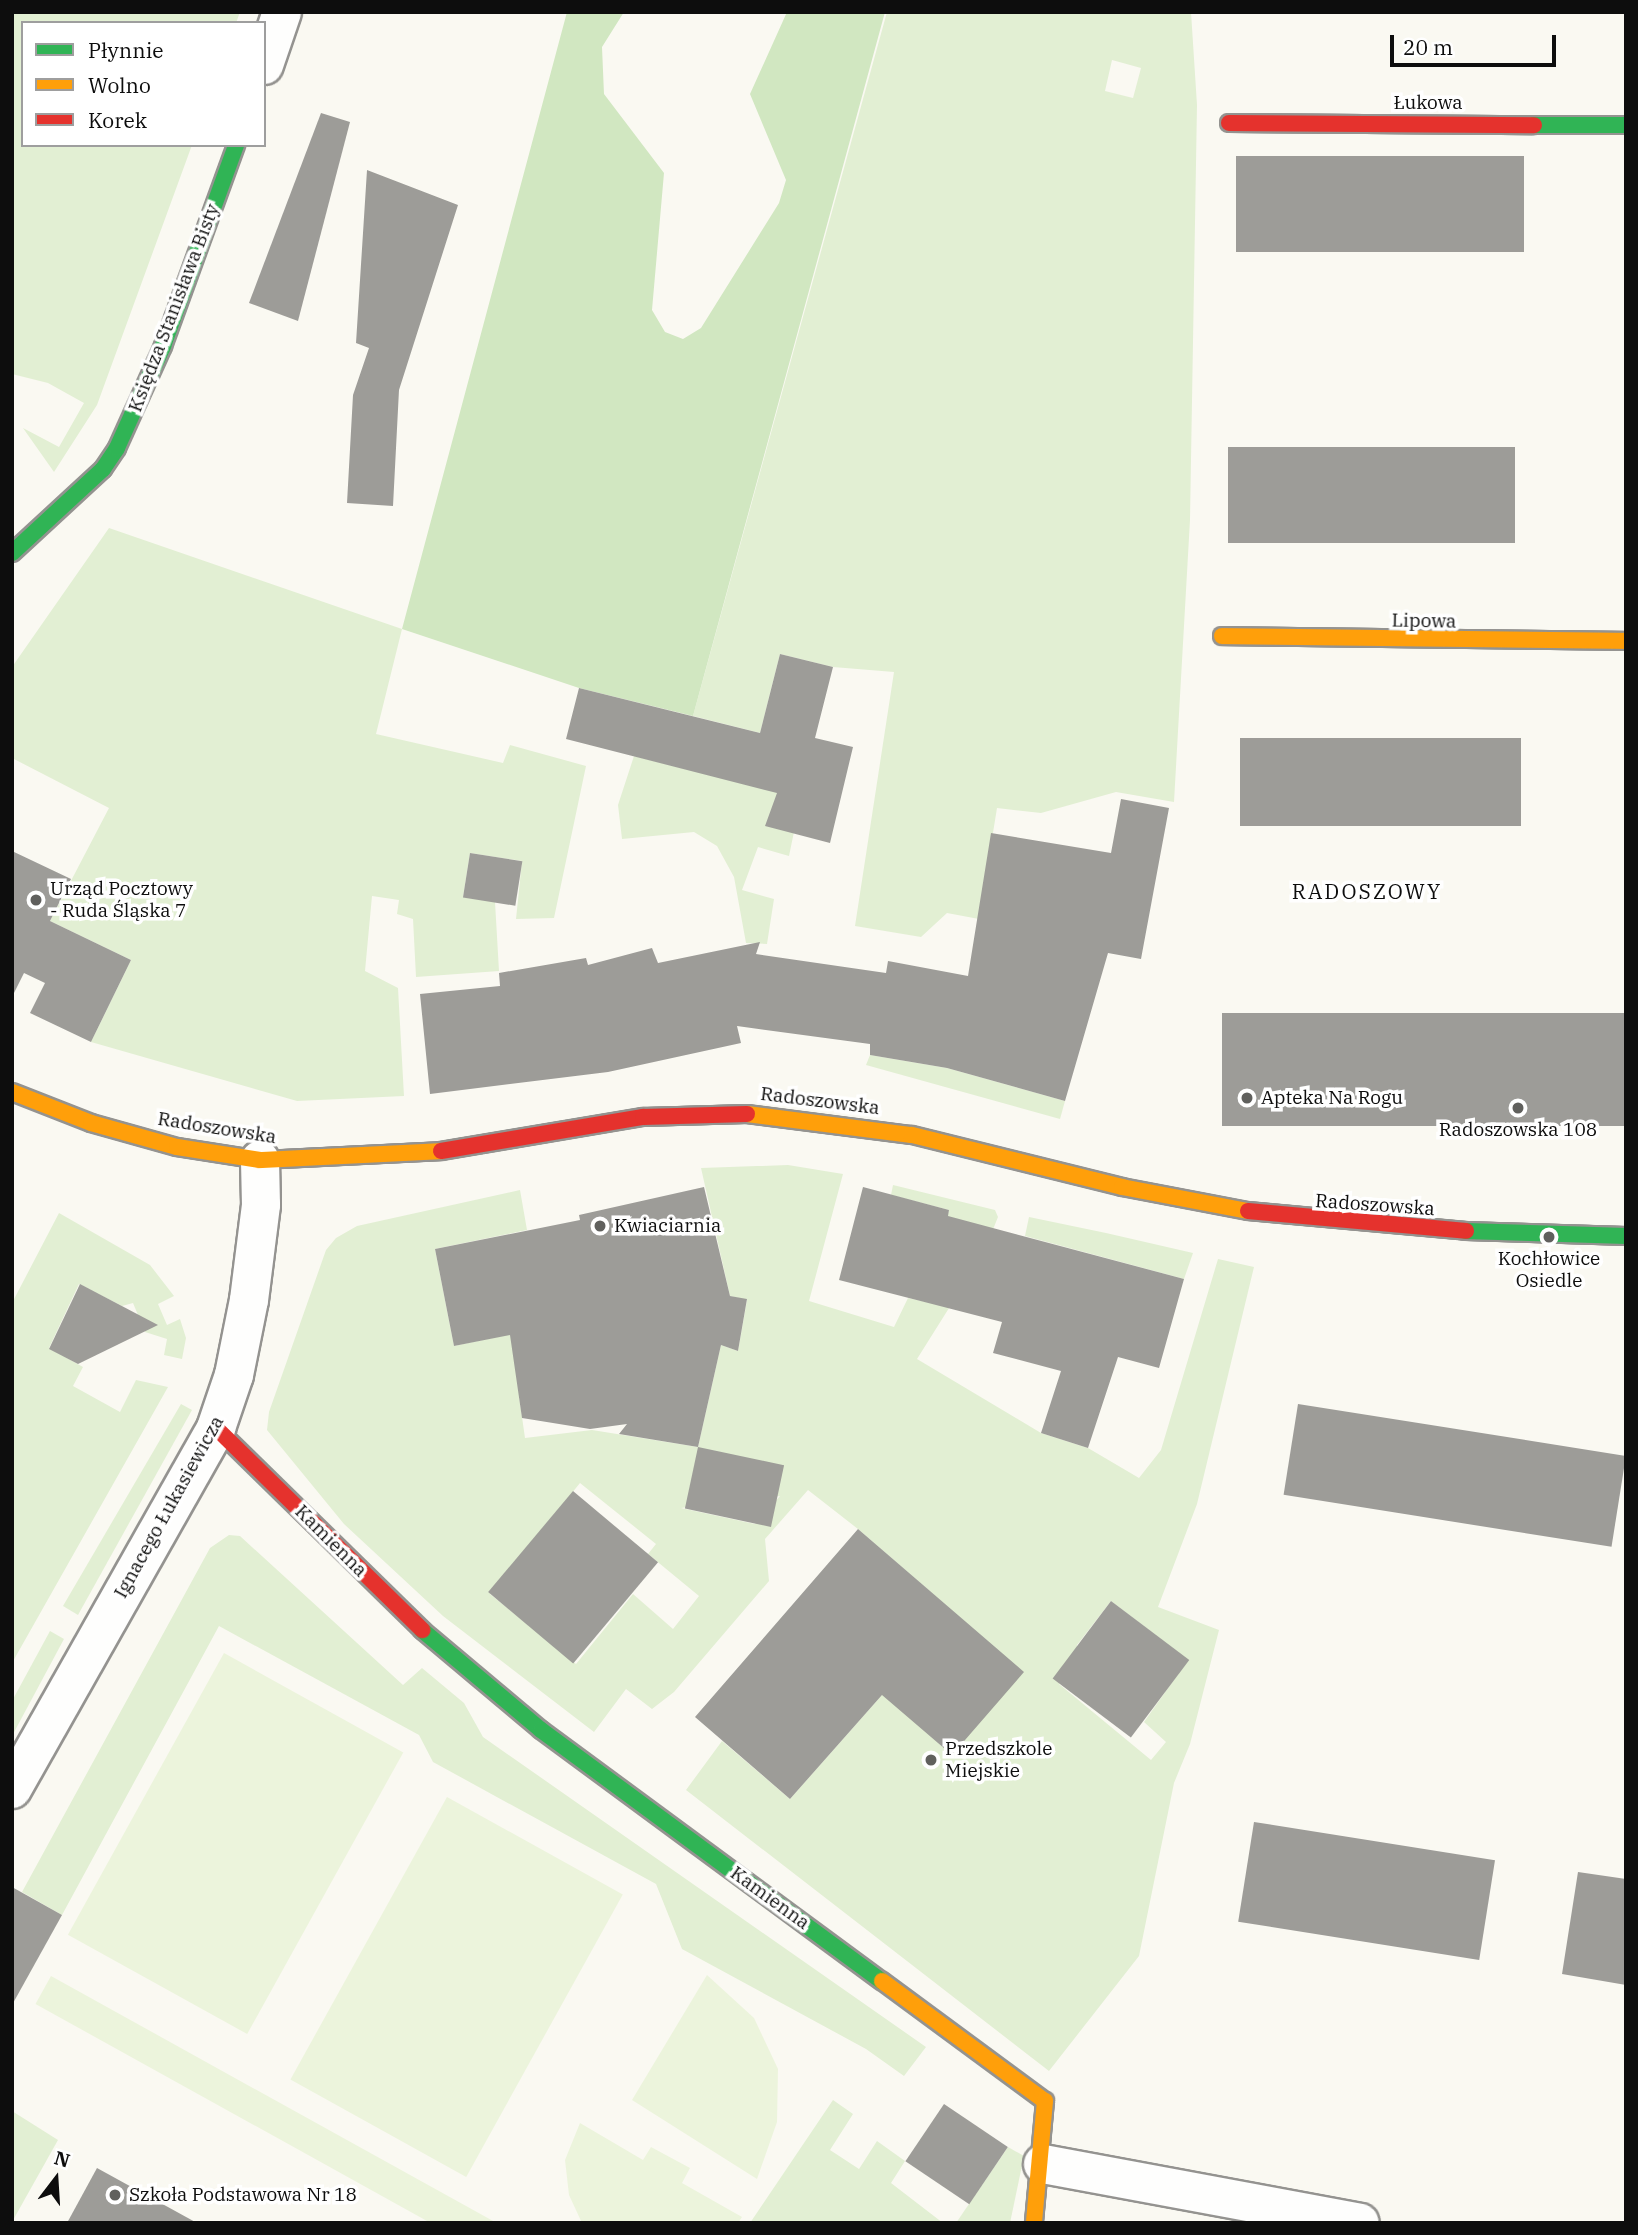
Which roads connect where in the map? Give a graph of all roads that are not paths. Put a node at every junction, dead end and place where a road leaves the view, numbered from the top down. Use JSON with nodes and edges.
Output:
{"nodes":[{"id":1,"x":282,"y":12,"type":"edge"},
{"id":2,"x":266,"y":59,"type":"edge"},
{"id":3,"x":1229,"y":123,"type":"dead end"},
{"id":4,"x":1626,"y":125,"type":"edge"},
{"id":5,"x":235,"y":147,"type":"edge"},
{"id":6,"x":12,"y":553,"type":"edge"},
{"id":7,"x":1222,"y":636,"type":"dead end"},
{"id":8,"x":1626,"y":641,"type":"edge"},
{"id":9,"x":12,"y":1092,"type":"edge"},
{"id":10,"x":260,"y":1160,"type":"junction"},
{"id":11,"x":1626,"y":1236,"type":"edge"},
{"id":12,"x":216,"y":1428,"type":"junction"},
{"id":13,"x":12,"y":1789,"type":"edge"},
{"id":14,"x":1044,"y":2164,"type":"junction"},
{"id":15,"x":1034,"y":2223,"type":"edge"},
{"id":16,"x":1360,"y":2223,"type":"edge"}],
"edges":[{"from":1,"to":2,"type":"street"},
{"from":3,"to":4,"type":"street","name":"Łukowa"},
{"from":5,"to":6,"type":"street","name":"Księdza Stanisława Bisty"},
{"from":7,"to":8,"type":"street","name":"Lipowa"},
{"from":9,"to":10,"type":"street","name":"Radoszowska"},
{"from":10,"to":11,"type":"street","name":"Radoszowska"},
{"from":10,"to":12,"type":"street","name":"Ignacego Łukasiewicza"},
{"from":12,"to":13,"type":"street","name":"Ignacego Łukasiewicza"},
{"from":12,"to":14,"type":"street","name":"Kamienna"},
{"from":14,"to":15,"type":"street"},
{"from":14,"to":16,"type":"street"}]}
